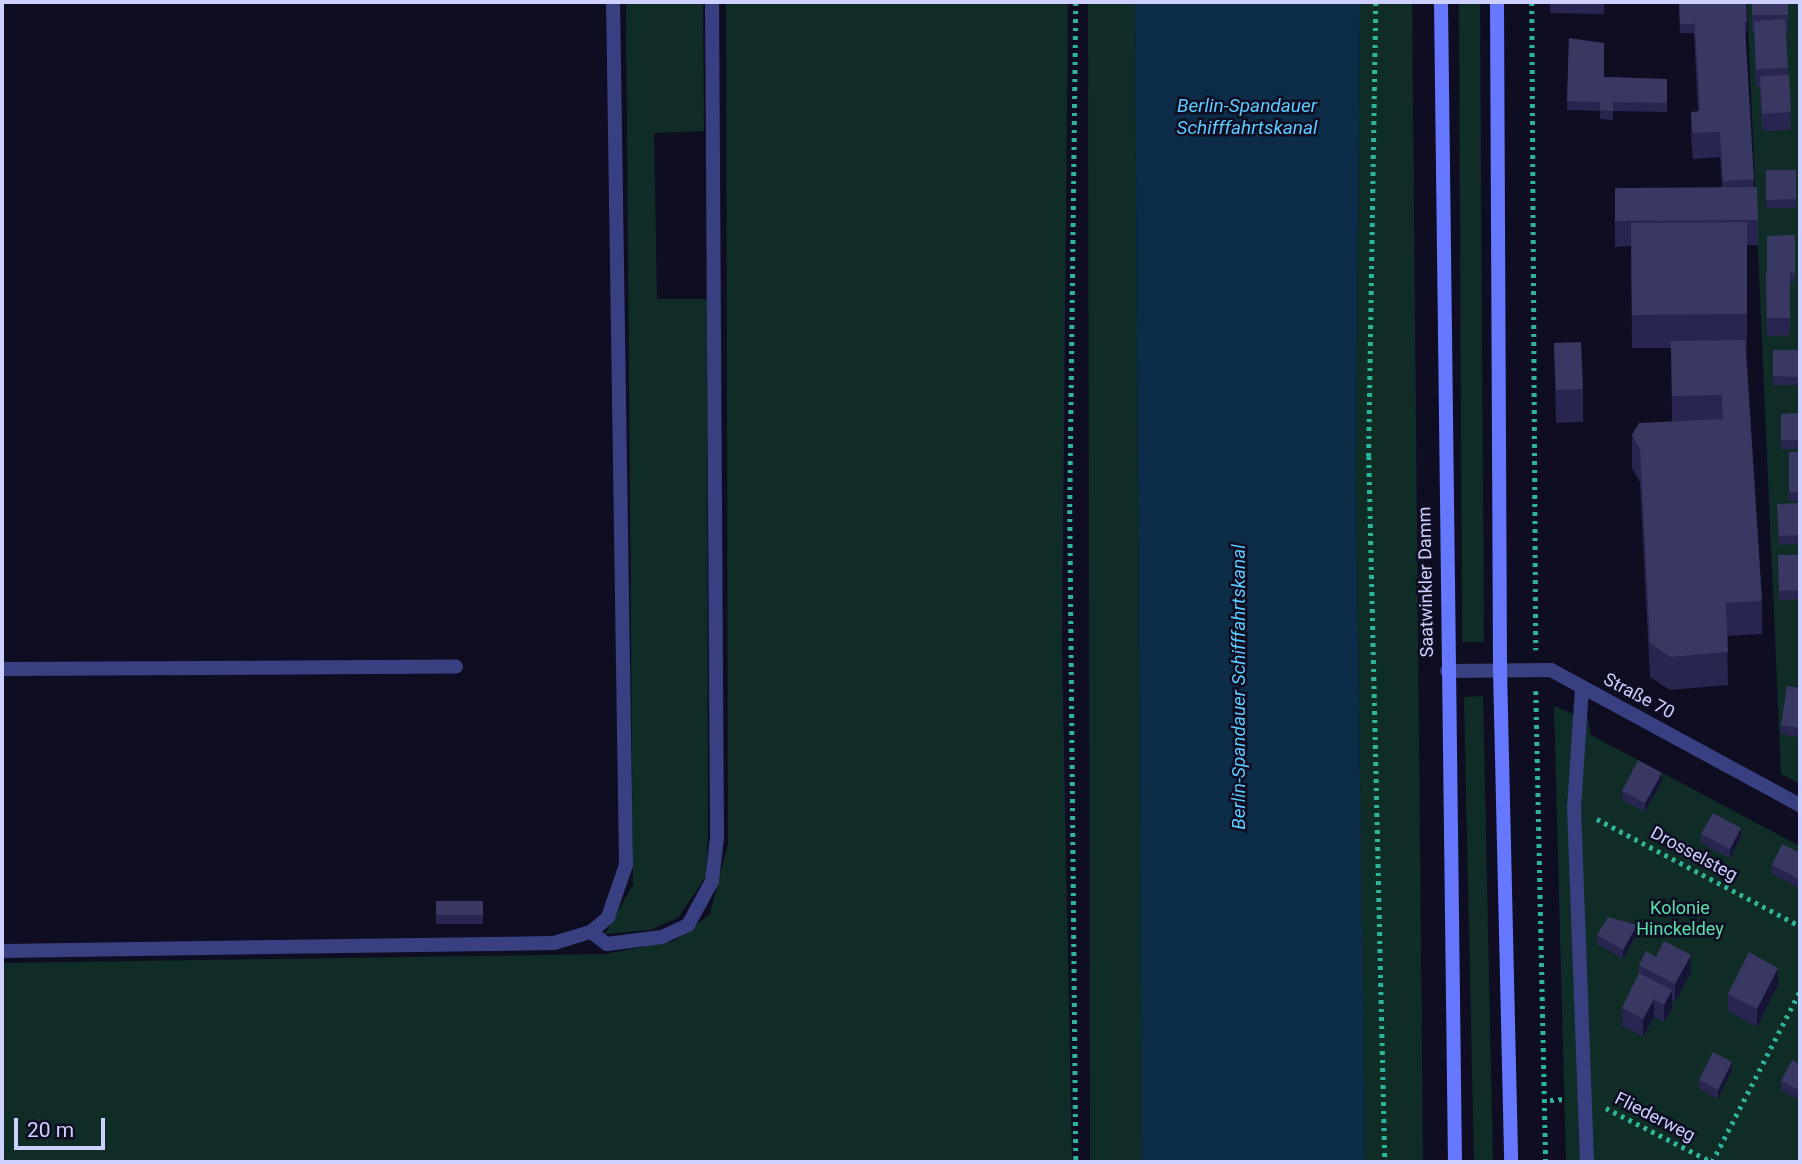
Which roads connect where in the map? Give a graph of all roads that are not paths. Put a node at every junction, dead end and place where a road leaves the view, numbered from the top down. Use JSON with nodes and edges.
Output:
{"nodes":[{"id":1,"x":613,"y":2,"type":"edge"},
{"id":2,"x":712,"y":2,"type":"edge"},
{"id":3,"x":1441,"y":2,"type":"edge"},
{"id":4,"x":1497,"y":2,"type":"edge"},
{"id":5,"x":456,"y":667,"type":"dead end"},
{"id":6,"x":2,"y":669,"type":"edge"},
{"id":7,"x":1500,"y":669,"type":"junction"},
{"id":8,"x":1447,"y":671,"type":"junction"},
{"id":9,"x":1582,"y":688,"type":"junction"},
{"id":10,"x":1800,"y":805,"type":"edge"},
{"id":11,"x":591,"y":932,"type":"junction"},
{"id":12,"x":2,"y":951,"type":"edge"},
{"id":13,"x":1455,"y":1162,"type":"edge"},
{"id":14,"x":1511,"y":1162,"type":"edge"},
{"id":15,"x":1587,"y":1162,"type":"edge"}],
"edges":[{"from":1,"to":11,"type":"lane"},
{"from":2,"to":11,"type":"lane"},
{"from":3,"to":8,"type":"main road","name":"Saatwinkler Damm"},
{"from":4,"to":7,"type":"main road"},
{"from":5,"to":6,"type":"lane"},
{"from":7,"to":8,"type":"lane","name":"Straße 70"},
{"from":7,"to":9,"type":"lane","name":"Straße 70"},
{"from":7,"to":14,"type":"main road"},
{"from":8,"to":13,"type":"main road","name":"Saatwinkler Damm"},
{"from":9,"to":10,"type":"lane","name":"Straße 70"},
{"from":9,"to":15,"type":"lane"},
{"from":11,"to":12,"type":"lane"}]}
